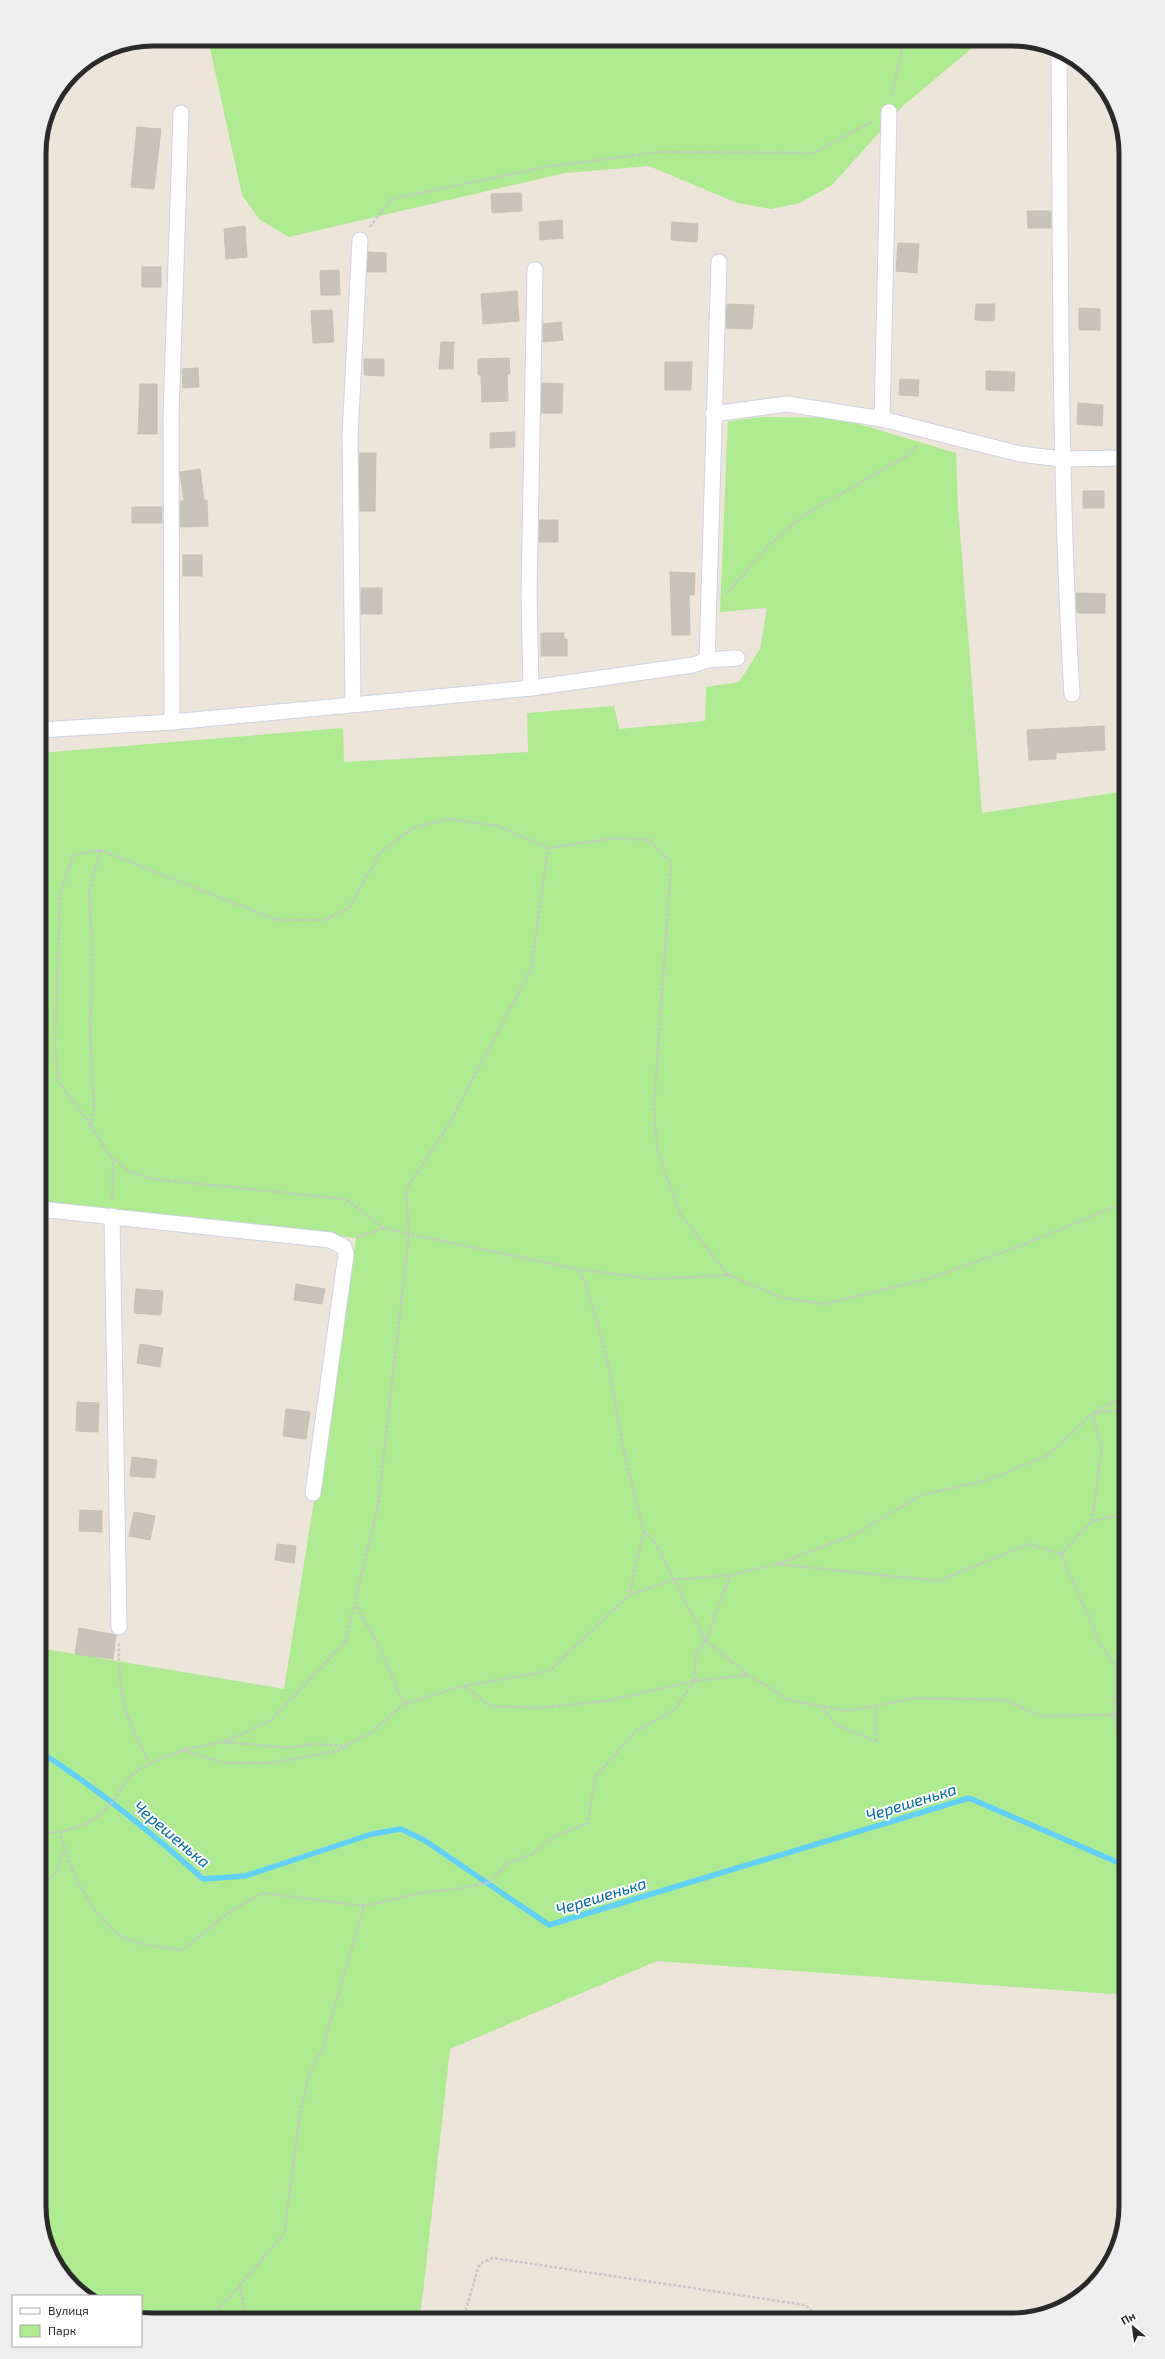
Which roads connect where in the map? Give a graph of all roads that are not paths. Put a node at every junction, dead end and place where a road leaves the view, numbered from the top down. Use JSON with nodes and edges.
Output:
{"nodes":[{"id":1,"x":1059,"y":57,"type":"edge"},
{"id":2,"x":889,"y":112,"type":"road end"},
{"id":3,"x":181,"y":113,"type":"dead end"},
{"id":4,"x":360,"y":240,"type":"road end"},
{"id":5,"x":719,"y":262,"type":"dead end"},
{"id":6,"x":536,"y":270,"type":"dead end"},
{"id":7,"x":713,"y":414,"type":"junction"},
{"id":8,"x":882,"y":419,"type":"junction"},
{"id":9,"x":1119,"y":458,"type":"edge"},
{"id":10,"x":1062,"y":459,"type":"junction"},
{"id":11,"x":737,"y":658,"type":"dead end"},
{"id":12,"x":706,"y":660,"type":"junction"},
{"id":13,"x":531,"y":688,"type":"junction"},
{"id":14,"x":1072,"y":694,"type":"dead end"},
{"id":15,"x":353,"y":704,"type":"junction"},
{"id":16,"x":172,"y":722,"type":"junction"},
{"id":17,"x":46,"y":730,"type":"edge"},
{"id":18,"x":46,"y":1210,"type":"edge"},
{"id":19,"x":112,"y":1216,"type":"junction"},
{"id":20,"x":313,"y":1493,"type":"dead end"},
{"id":21,"x":119,"y":1627,"type":"road end"}],
"edges":[{"from":1,"to":10,"type":"street"},
{"from":2,"to":8,"type":"street"},
{"from":3,"to":16,"type":"street"},
{"from":4,"to":15,"type":"street"},
{"from":5,"to":7,"type":"street"},
{"from":6,"to":13,"type":"street"},
{"from":7,"to":8,"type":"street"},
{"from":7,"to":12,"type":"street"},
{"from":8,"to":10,"type":"street"},
{"from":9,"to":10,"type":"street"},
{"from":10,"to":14,"type":"street"},
{"from":11,"to":12,"type":"street"},
{"from":12,"to":13,"type":"street"},
{"from":13,"to":15,"type":"street"},
{"from":15,"to":16,"type":"street"},
{"from":16,"to":17,"type":"street"},
{"from":18,"to":19,"type":"street"},
{"from":19,"to":20,"type":"street"},
{"from":19,"to":21,"type":"street"}]}
